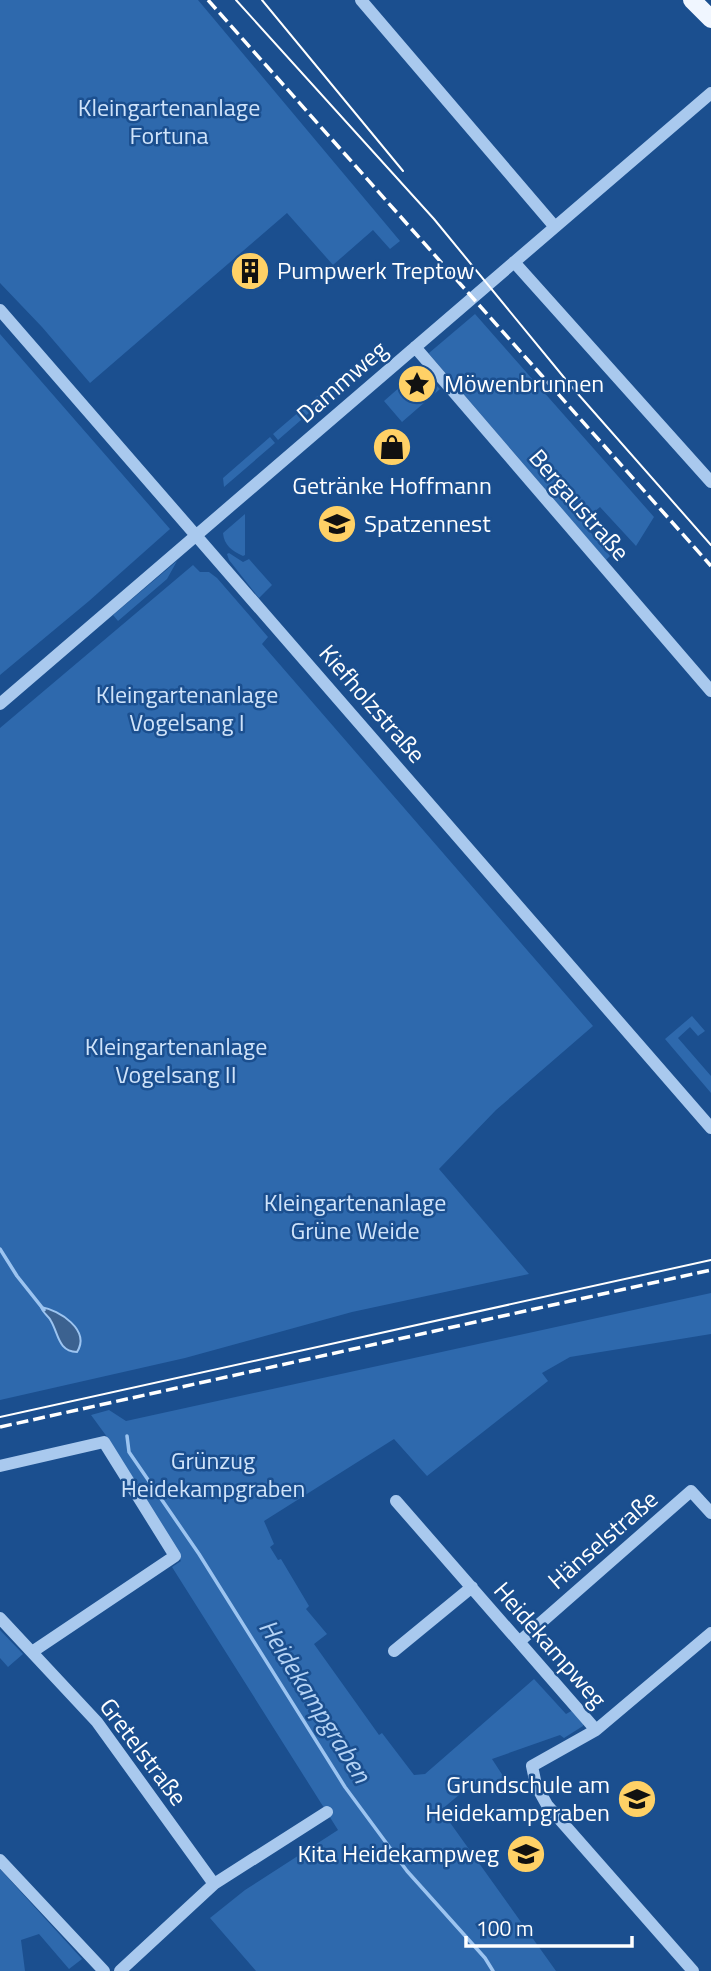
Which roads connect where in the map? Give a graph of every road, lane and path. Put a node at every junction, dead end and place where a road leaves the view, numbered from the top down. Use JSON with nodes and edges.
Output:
{"nodes":[{"id":1,"x":361,"y":0,"type":"edge"},
{"id":2,"x":692,"y":0,"type":"edge"},
{"id":3,"x":711,"y":19,"type":"edge"},
{"id":4,"x":711,"y":93,"type":"edge"},
{"id":5,"x":555,"y":227,"type":"junction"},
{"id":6,"x":514,"y":262,"type":"junction"},
{"id":7,"x":0,"y":310,"type":"edge"},
{"id":8,"x":415,"y":347,"type":"junction"},
{"id":9,"x":711,"y":482,"type":"edge"},
{"id":10,"x":197,"y":534,"type":"junction"},
{"id":11,"x":711,"y":691,"type":"edge"},
{"id":12,"x":0,"y":704,"type":"edge"},
{"id":13,"x":711,"y":1128,"type":"edge"},
{"id":14,"x":0,"y":1466,"type":"edge"},
{"id":15,"x":396,"y":1501,"type":"dead end"},
{"id":16,"x":711,"y":1513,"type":"edge"},
{"id":17,"x":472,"y":1587,"type":"junction"},
{"id":18,"x":0,"y":1618,"type":"edge"},
{"id":19,"x":711,"y":1633,"type":"edge"},
{"id":20,"x":520,"y":1641,"type":"junction"},
{"id":21,"x":394,"y":1651,"type":"dead end"},
{"id":22,"x":32,"y":1652,"type":"junction"},
{"id":23,"x":596,"y":1730,"type":"junction"},
{"id":24,"x":327,"y":1812,"type":"dead end"},
{"id":25,"x":0,"y":1860,"type":"edge"},
{"id":26,"x":214,"y":1884,"type":"junction"},
{"id":27,"x":104,"y":1971,"type":"edge"},
{"id":28,"x":120,"y":1971,"type":"edge"},
{"id":29,"x":693,"y":1971,"type":"edge"}],
"edges":[{"from":1,"to":5,"type":"street"},
{"from":2,"to":3,"type":"main road"},
{"from":4,"to":5,"type":"street","name":"Dammweg"},
{"from":5,"to":6,"type":"street","name":"Dammweg"},
{"from":6,"to":8,"type":"street","name":"Dammweg"},
{"from":6,"to":9,"type":"street"},
{"from":7,"to":10,"type":"street","name":"Kiefholzstraße"},
{"from":8,"to":10,"type":"street","name":"Dammweg"},
{"from":8,"to":11,"type":"street","name":"Bergaustraße"},
{"from":10,"to":12,"type":"street","name":"Dammweg"},
{"from":10,"to":13,"type":"street","name":"Kiefholzstraße"},
{"from":14,"to":22,"type":"street"},
{"from":15,"to":17,"type":"street","name":"Heidekampweg"},
{"from":16,"to":20,"type":"street","name":"Hänselstraße"},
{"from":17,"to":20,"type":"street","name":"Heidekampweg"},
{"from":17,"to":21,"type":"street","name":"Heidekampweg"},
{"from":18,"to":22,"type":"street","name":"Gretelstraße"},
{"from":19,"to":23,"type":"street"},
{"from":20,"to":23,"type":"street","name":"Heidekampweg"},
{"from":22,"to":26,"type":"street","name":"Gretelstraße"},
{"from":23,"to":29,"type":"street"},
{"from":24,"to":26,"type":"street"},
{"from":25,"to":27,"type":"street"},
{"from":26,"to":28,"type":"street"}]}
